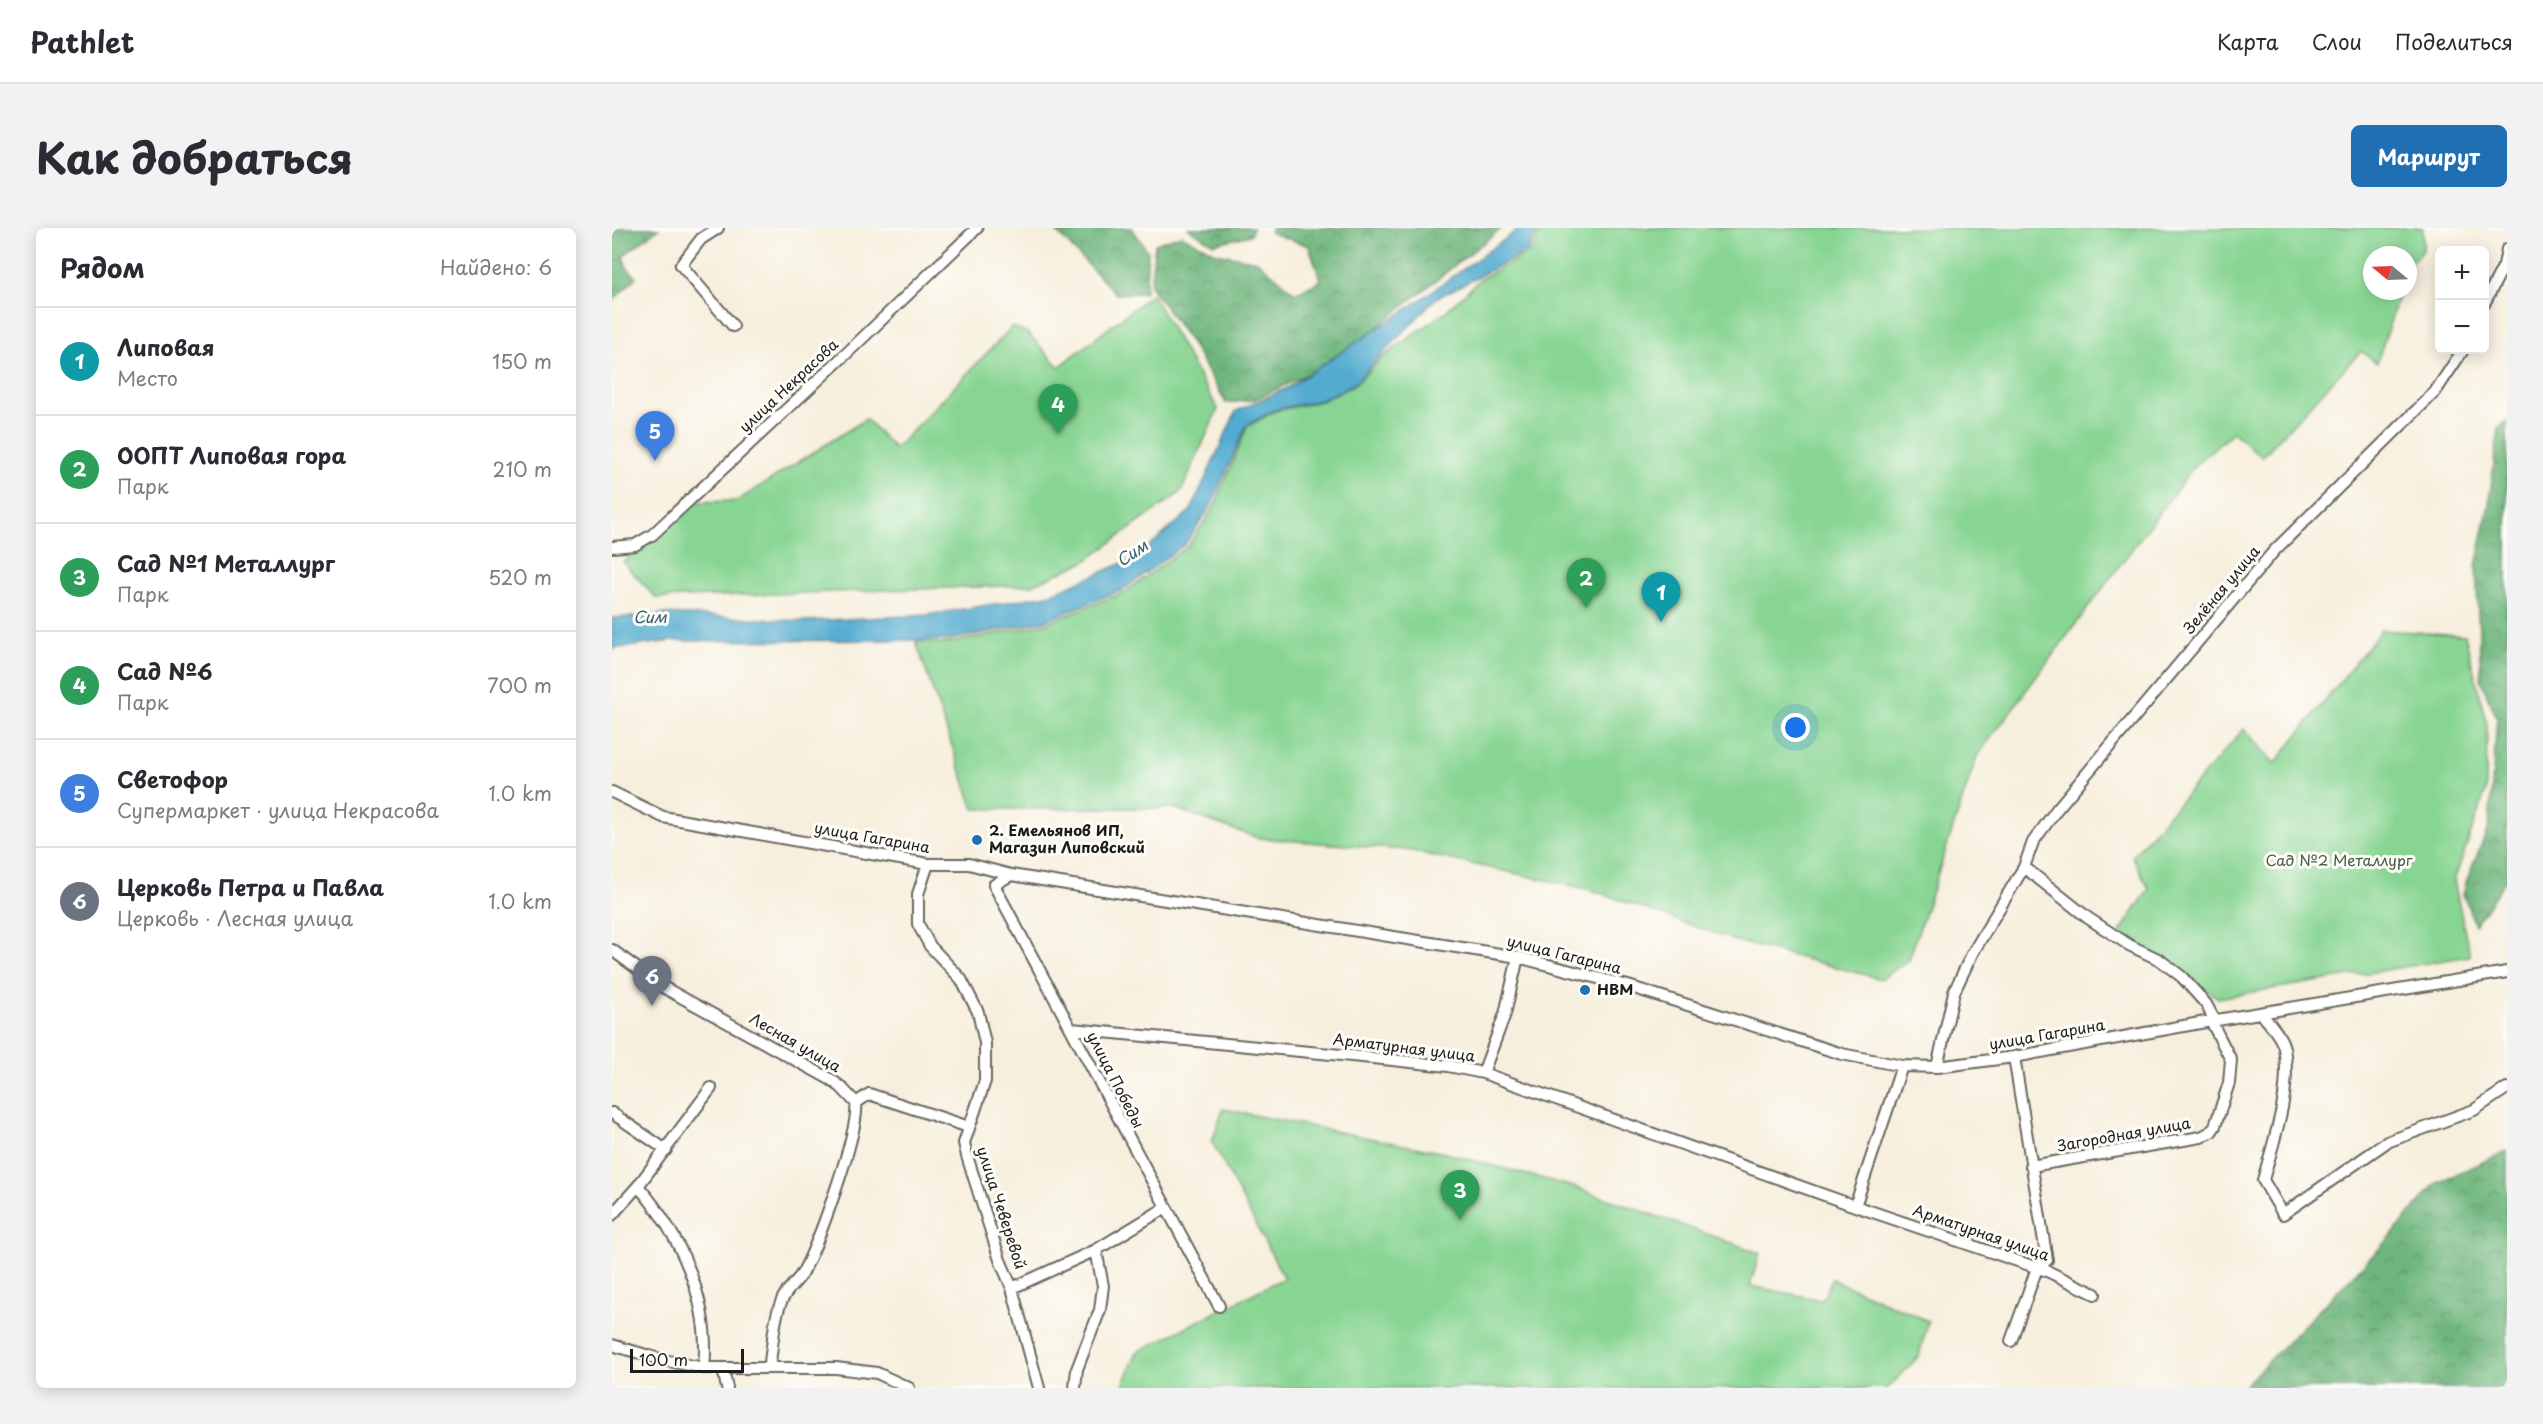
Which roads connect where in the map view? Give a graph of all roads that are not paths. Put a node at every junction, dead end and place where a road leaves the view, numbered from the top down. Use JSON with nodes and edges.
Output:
{"nodes":[{"id":1,"x":718,"y":228,"type":"edge"},
{"id":2,"x":977,"y":228,"type":"edge"},
{"id":3,"x":2507,"y":249,"type":"edge"},
{"id":4,"x":2486,"y":300,"type":"edge"},
{"id":5,"x":733,"y":326,"type":"dead end"},
{"id":6,"x":2460,"y":354,"type":"edge"},
{"id":7,"x":612,"y":548,"type":"edge"},
{"id":8,"x":612,"y":792,"type":"edge"},
{"id":9,"x":928,"y":864,"type":"junction"},
{"id":10,"x":2024,"y":867,"type":"junction"},
{"id":11,"x":1011,"y":876,"type":"junction"},
{"id":12,"x":612,"y":950,"type":"edge"},
{"id":13,"x":1518,"y":957,"type":"junction"},
{"id":14,"x":2507,"y":972,"type":"edge"},
{"id":15,"x":2261,"y":1013,"type":"junction"},
{"id":16,"x":2213,"y":1021,"type":"junction"},
{"id":17,"x":1072,"y":1029,"type":"junction"},
{"id":18,"x":2014,"y":1058,"type":"junction"},
{"id":19,"x":1902,"y":1066,"type":"junction"},
{"id":20,"x":1936,"y":1068,"type":"junction"},
{"id":21,"x":1483,"y":1073,"type":"junction"},
{"id":22,"x":711,"y":1088,"type":"dead end"},
{"id":23,"x":2507,"y":1088,"type":"edge"},
{"id":24,"x":856,"y":1103,"type":"junction"},
{"id":25,"x":612,"y":1113,"type":"edge"},
{"id":26,"x":969,"y":1127,"type":"junction"},
{"id":27,"x":666,"y":1150,"type":"junction"},
{"id":28,"x":2031,"y":1166,"type":"junction"},
{"id":29,"x":638,"y":1186,"type":"junction"},
{"id":30,"x":1855,"y":1206,"type":"junction"},
{"id":31,"x":1165,"y":1208,"type":"junction"},
{"id":32,"x":612,"y":1215,"type":"edge"},
{"id":33,"x":1095,"y":1250,"type":"junction"},
{"id":34,"x":2037,"y":1269,"type":"junction"},
{"id":35,"x":1012,"y":1288,"type":"junction"},
{"id":36,"x":2095,"y":1294,"type":"dead end"},
{"id":37,"x":1219,"y":1306,"type":"dead end"},
{"id":38,"x":2011,"y":1341,"type":"dead end"},
{"id":39,"x":612,"y":1345,"type":"edge"},
{"id":40,"x":704,"y":1368,"type":"junction"},
{"id":41,"x":770,"y":1368,"type":"junction"},
{"id":42,"x":723,"y":1369,"type":"junction"},
{"id":43,"x":727,"y":1388,"type":"edge"},
{"id":44,"x":909,"y":1388,"type":"edge"},
{"id":45,"x":1040,"y":1388,"type":"edge"},
{"id":46,"x":1075,"y":1388,"type":"edge"}],
"edges":[{"from":1,"to":5,"type":"street"},
{"from":2,"to":7,"type":"street","name":"улица Некрасова"},
{"from":3,"to":4,"type":"street"},
{"from":6,"to":10,"type":"street","name":"Зелёная улица"},
{"from":8,"to":9,"type":"street","name":"улица Гагарина"},
{"from":9,"to":11,"type":"street","name":"улица Гагарина"},
{"from":9,"to":26,"type":"street","name":"улица Чеверевой"},
{"from":10,"to":16,"type":"street"},
{"from":10,"to":20,"type":"street","name":"Зелёная улица"},
{"from":11,"to":13,"type":"street","name":"улица Гагарина"},
{"from":11,"to":17,"type":"street","name":"улица Победы"},
{"from":12,"to":24,"type":"street","name":"Лесная улица"},
{"from":13,"to":19,"type":"street","name":"улица Гагарина"},
{"from":13,"to":21,"type":"street"},
{"from":14,"to":15,"type":"street","name":"улица Гагарина"},
{"from":15,"to":16,"type":"street","name":"улица Гагарина"},
{"from":15,"to":23,"type":"street"},
{"from":16,"to":18,"type":"street","name":"улица Гагарина"},
{"from":16,"to":28,"type":"street","name":"Загородная улица"},
{"from":17,"to":21,"type":"street","name":"Арматурная улица"},
{"from":17,"to":31,"type":"street","name":"улица Победы"},
{"from":18,"to":20,"type":"street","name":"улица Гагарина"},
{"from":18,"to":28,"type":"street"},
{"from":19,"to":20,"type":"street","name":"улица Гагарина"},
{"from":19,"to":30,"type":"street"},
{"from":21,"to":30,"type":"street","name":"Арматурная улица"},
{"from":22,"to":27,"type":"street"},
{"from":24,"to":26,"type":"street"},
{"from":24,"to":41,"type":"street"},
{"from":25,"to":27,"type":"street"},
{"from":26,"to":35,"type":"street","name":"улица Чеверевой"},
{"from":27,"to":29,"type":"street"},
{"from":28,"to":34,"type":"street"},
{"from":29,"to":32,"type":"street"},
{"from":29,"to":40,"type":"street"},
{"from":30,"to":34,"type":"street","name":"Арматурная улица"},
{"from":31,"to":33,"type":"street"},
{"from":31,"to":37,"type":"street","name":"улица Победы"},
{"from":33,"to":35,"type":"street"},
{"from":33,"to":46,"type":"street"},
{"from":34,"to":36,"type":"street","name":"Арматурная улица"},
{"from":34,"to":38,"type":"street"},
{"from":35,"to":45,"type":"street","name":"улица Чеверевой"},
{"from":39,"to":40,"type":"street"},
{"from":40,"to":42,"type":"street"},
{"from":41,"to":42,"type":"street"},
{"from":41,"to":44,"type":"street"},
{"from":42,"to":43,"type":"street"}]}
